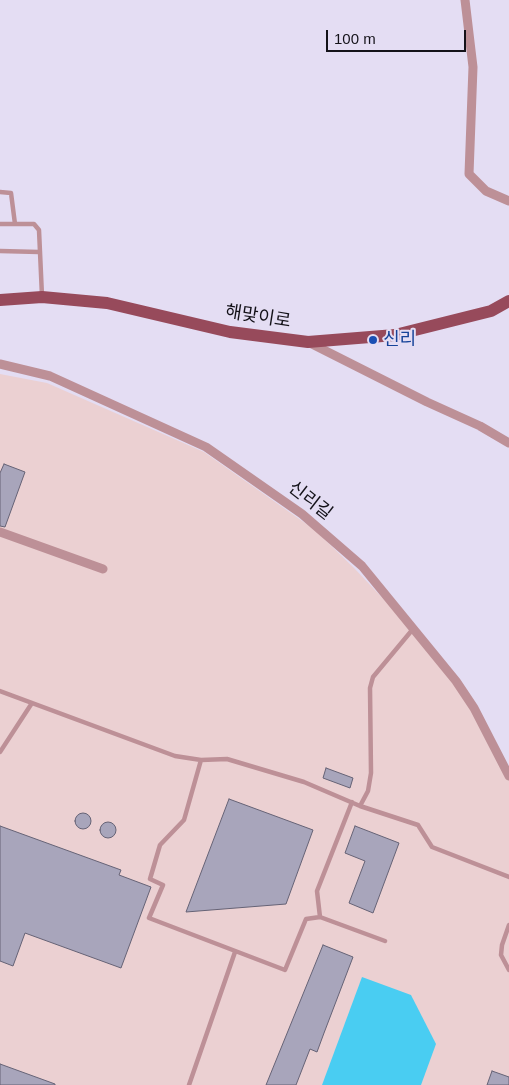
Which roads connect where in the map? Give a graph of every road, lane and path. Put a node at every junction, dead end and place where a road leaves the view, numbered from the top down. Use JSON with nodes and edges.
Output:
{"nodes":[{"id":1,"x":465,"y":0,"type":"edge"},
{"id":2,"x":0,"y":192,"type":"edge"},
{"id":3,"x":509,"y":201,"type":"edge"},
{"id":4,"x":0,"y":224,"type":"edge"},
{"id":5,"x":15,"y":224,"type":"junction"},
{"id":6,"x":0,"y":251,"type":"edge"},
{"id":7,"x":39,"y":252,"type":"junction"},
{"id":8,"x":42,"y":297,"type":"junction"},
{"id":9,"x":0,"y":300,"type":"edge"},
{"id":10,"x":509,"y":301,"type":"edge"},
{"id":11,"x":308,"y":342,"type":"junction"},
{"id":12,"x":0,"y":364,"type":"edge"},
{"id":13,"x":509,"y":443,"type":"edge"},
{"id":14,"x":0,"y":532,"type":"edge"},
{"id":15,"x":103,"y":569,"type":"dead end"},
{"id":16,"x":414,"y":628,"type":"junction"},
{"id":17,"x":0,"y":691,"type":"edge"},
{"id":18,"x":32,"y":703,"type":"junction"},
{"id":19,"x":0,"y":752,"type":"edge"},
{"id":20,"x":201,"y":760,"type":"junction"},
{"id":21,"x":509,"y":776,"type":"edge"},
{"id":22,"x":352,"y":802,"type":"junction"},
{"id":23,"x":360,"y":806,"type":"junction"},
{"id":24,"x":509,"y":877,"type":"edge"},
{"id":25,"x":320,"y":917,"type":"junction"},
{"id":26,"x":509,"y":925,"type":"edge"},
{"id":27,"x":385,"y":941,"type":"dead end"},
{"id":28,"x":235,"y":952,"type":"junction"},
{"id":29,"x":509,"y":970,"type":"edge"},
{"id":30,"x":189,"y":1085,"type":"edge"}],
"edges":[{"from":1,"to":3,"type":"street"},
{"from":2,"to":5,"type":"lane"},
{"from":4,"to":5,"type":"lane"},
{"from":5,"to":7,"type":"lane"},
{"from":6,"to":7,"type":"lane"},
{"from":7,"to":8,"type":"lane"},
{"from":8,"to":9,"type":"main road","name":"해맞이로"},
{"from":8,"to":11,"type":"main road","name":"해맞이로"},
{"from":10,"to":11,"type":"main road","name":"해맞이로"},
{"from":11,"to":13,"type":"street"},
{"from":12,"to":16,"type":"street","name":"신리길"},
{"from":14,"to":15,"type":"street"},
{"from":16,"to":21,"type":"street","name":"신리길"},
{"from":16,"to":23,"type":"lane"},
{"from":17,"to":18,"type":"lane"},
{"from":18,"to":19,"type":"lane"},
{"from":18,"to":20,"type":"lane"},
{"from":20,"to":22,"type":"lane"},
{"from":20,"to":28,"type":"lane"},
{"from":22,"to":23,"type":"lane"},
{"from":22,"to":25,"type":"lane"},
{"from":23,"to":24,"type":"lane"},
{"from":25,"to":27,"type":"lane"},
{"from":25,"to":28,"type":"lane"},
{"from":26,"to":29,"type":"lane"},
{"from":28,"to":30,"type":"lane"}]}
